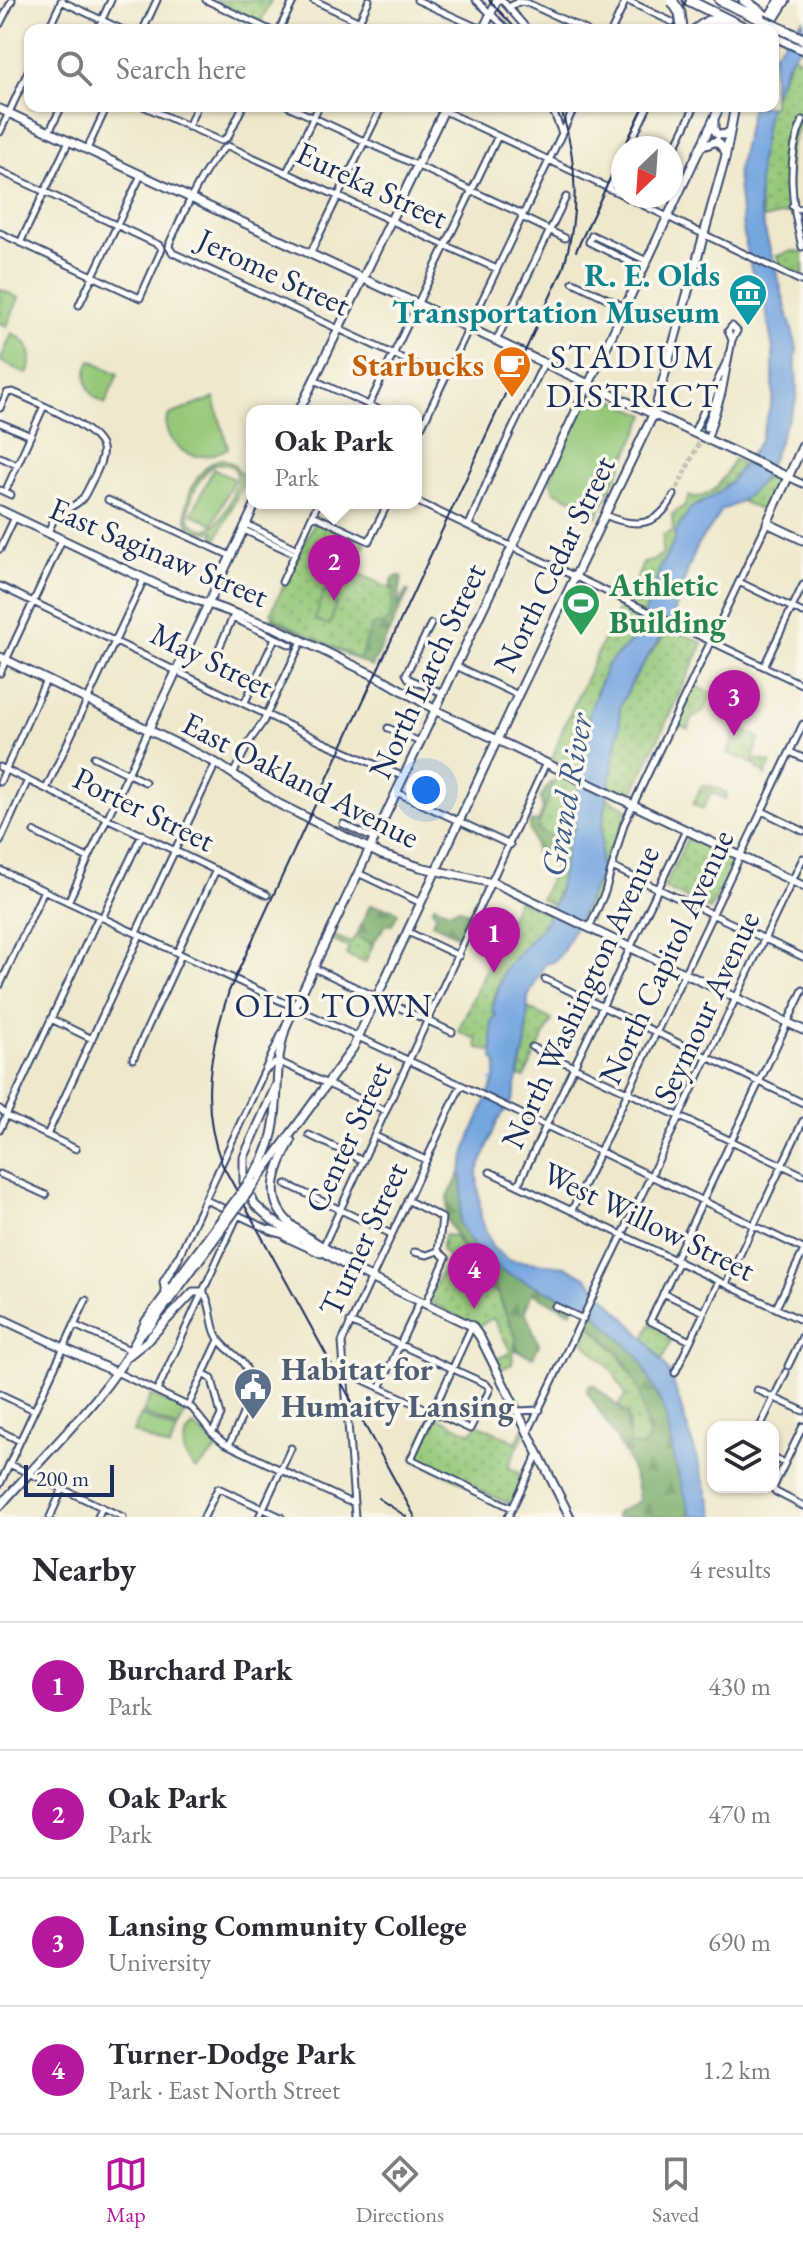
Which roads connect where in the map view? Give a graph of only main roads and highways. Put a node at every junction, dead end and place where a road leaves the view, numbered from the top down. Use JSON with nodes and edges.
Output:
{"nodes":[{"id":1,"x":500,"y":0,"type":"edge"},
{"id":2,"x":720,"y":0,"type":"edge"},
{"id":3,"x":733,"y":0,"type":"edge"},
{"id":4,"x":744,"y":0,"type":"edge"},
{"id":5,"x":783,"y":0,"type":"edge"},
{"id":6,"x":672,"y":1,"type":"edge"},
{"id":7,"x":694,"y":1,"type":"edge"},
{"id":8,"x":486,"y":24,"type":"edge"},
{"id":9,"x":681,"y":24,"type":"edge"},
{"id":10,"x":702,"y":24,"type":"edge"},
{"id":11,"x":752,"y":24,"type":"edge"},
{"id":12,"x":756,"y":24,"type":"edge"},
{"id":13,"x":757,"y":24,"type":"edge"},
{"id":14,"x":758,"y":24,"type":"edge"},
{"id":15,"x":758,"y":24,"type":"edge"},
{"id":16,"x":760,"y":24,"type":"edge"},
{"id":17,"x":779,"y":29,"type":"edge"},
{"id":18,"x":779,"y":31,"type":"edge"},
{"id":19,"x":803,"y":33,"type":"edge"},
{"id":20,"x":779,"y":38,"type":"edge"},
{"id":21,"x":803,"y":39,"type":"edge"},
{"id":22,"x":779,"y":44,"type":"edge"},
{"id":23,"x":803,"y":49,"type":"edge"},
{"id":24,"x":803,"y":55,"type":"edge"},
{"id":25,"x":0,"y":109,"type":"edge"},
{"id":26,"x":443,"y":112,"type":"edge"},
{"id":27,"x":717,"y":112,"type":"edge"},
{"id":28,"x":734,"y":112,"type":"edge"},
{"id":29,"x":714,"y":118,"type":"junction"},
{"id":30,"x":730,"y":131,"type":"junction"},
{"id":31,"x":701,"y":147,"type":"junction"},
{"id":32,"x":726,"y":152,"type":"junction"},
{"id":33,"x":364,"y":277,"type":"junction"},
{"id":34,"x":590,"y":382,"type":"junction"},
{"id":35,"x":302,"y":405,"type":"edge"},
{"id":36,"x":654,"y":413,"type":"junction"},
{"id":37,"x":803,"y":445,"type":"edge"},
{"id":38,"x":788,"y":477,"type":"junction"},
{"id":39,"x":253,"y":509,"type":"edge"},
{"id":40,"x":0,"y":510,"type":"edge"},
{"id":41,"x":803,"y":540,"type":"edge"},
{"id":42,"x":208,"y":604,"type":"junction"},
{"id":43,"x":3,"y":659,"type":"edge"},
{"id":44,"x":435,"y":710,"type":"junction"},
{"id":45,"x":148,"y":731,"type":"junction"},
{"id":46,"x":497,"y":740,"type":"junction"},
{"id":47,"x":370,"y":849,"type":"junction"},
{"id":48,"x":436,"y":871,"type":"junction"},
{"id":49,"x":803,"y":886,"type":"edge"},
{"id":50,"x":803,"y":1030,"type":"edge"},
{"id":51,"x":277,"y":1084,"type":"junction"},
{"id":52,"x":302,"y":1119,"type":"junction"},
{"id":53,"x":254,"y":1180,"type":"junction"},
{"id":54,"x":271,"y":1230,"type":"road end"},
{"id":55,"x":301,"y":1238,"type":"junction"},
{"id":56,"x":210,"y":1240,"type":"junction"},
{"id":57,"x":322,"y":1247,"type":"junction"},
{"id":58,"x":178,"y":1258,"type":"road end"},
{"id":59,"x":369,"y":1276,"type":"junction"},
{"id":60,"x":203,"y":1292,"type":"road end"},
{"id":61,"x":166,"y":1293,"type":"junction"},
{"id":62,"x":0,"y":1318,"type":"edge"},
{"id":63,"x":141,"y":1333,"type":"junction"},
{"id":64,"x":124,"y":1359,"type":"junction"},
{"id":65,"x":115,"y":1372,"type":"junction"},
{"id":66,"x":1,"y":1504,"type":"edge"},
{"id":67,"x":570,"y":1517,"type":"edge"}],
"edges":[{"from":1,"to":8,"type":"main road"},
{"from":2,"to":13,"type":"highway"},
{"from":3,"to":14,"type":"highway"},
{"from":4,"to":15,"type":"highway"},
{"from":5,"to":16,"type":"main road"},
{"from":6,"to":9,"type":"highway","bridge":true},
{"from":7,"to":12,"type":"highway"},
{"from":10,"to":11,"type":"highway"},
{"from":17,"to":19,"type":"highway","bridge":true},
{"from":18,"to":21,"type":"highway","bridge":true},
{"from":20,"to":23,"type":"highway"},
{"from":22,"to":24,"type":"highway"},
{"from":25,"to":33,"type":"main road"},
{"from":26,"to":33,"type":"main road"},
{"from":27,"to":29,"type":"main road","name":"North Larch Street"},
{"from":28,"to":30,"type":"main road","name":"North Cedar Street"},
{"from":29,"to":30,"type":"main road"},
{"from":29,"to":31,"type":"main road","name":"North Larch Street"},
{"from":30,"to":32,"type":"main road","name":"North Cedar Street"},
{"from":31,"to":32,"type":"main road"},
{"from":31,"to":34,"type":"main road","name":"North Larch Street"},
{"from":32,"to":36,"type":"main road","name":"North Cedar Street"},
{"from":33,"to":34,"type":"main road"},
{"from":33,"to":35,"type":"main road"},
{"from":34,"to":36,"type":"main road"},
{"from":34,"to":44,"type":"main road","name":"North Larch Street"},
{"from":36,"to":38,"type":"main road"},
{"from":36,"to":46,"type":"main road","name":"North Cedar Street"},
{"from":37,"to":38,"type":"main road"},
{"from":38,"to":41,"type":"main road"},
{"from":39,"to":42,"type":"main road"},
{"from":40,"to":42,"type":"main road","name":"East Saginaw Street"},
{"from":42,"to":44,"type":"main road","name":"East Saginaw Street"},
{"from":42,"to":45,"type":"main road"},
{"from":43,"to":45,"type":"main road","name":"East Oakland Avenue"},
{"from":44,"to":46,"type":"main road","name":"East Saginaw Street"},
{"from":44,"to":47,"type":"main road","name":"North Larch Street"},
{"from":45,"to":47,"type":"main road","name":"East Oakland Avenue"},
{"from":46,"to":48,"type":"main road","name":"North Cedar Street"},
{"from":46,"to":49,"type":"main road","name":"East Saginaw Street"},
{"from":47,"to":48,"type":"main road","name":"East Oakland Avenue"},
{"from":47,"to":51,"type":"main road","name":"North Larch Street"},
{"from":48,"to":50,"type":"main road","name":"East Oakland Avenue"},
{"from":48,"to":52,"type":"main road","name":"North Cedar Street"},
{"from":51,"to":53,"type":"main road","name":"North Larch Street"},
{"from":51,"to":55,"type":"main road"},
{"from":52,"to":53,"type":"main road","name":"North Larch Street"},
{"from":52,"to":57,"type":"main road"},
{"from":53,"to":56,"type":"main road","name":"North Larch Street","bridge":true},
{"from":54,"to":55,"type":"main road"},
{"from":55,"to":57,"type":"main road"},
{"from":56,"to":61,"type":"main road","name":"North Larch Street"},
{"from":56,"to":63,"type":"main road","name":"North Larch Street"},
{"from":57,"to":59,"type":"main road"},
{"from":57,"to":59,"type":"main road"},
{"from":58,"to":61,"type":"main road"},
{"from":59,"to":67,"type":"main road"},
{"from":60,"to":64,"type":"main road"},
{"from":61,"to":63,"type":"main road","name":"North Larch Street"},
{"from":62,"to":65,"type":"main road"},
{"from":63,"to":64,"type":"main road","name":"North Larch Street"},
{"from":64,"to":65,"type":"main road","name":"North Larch Street"},
{"from":65,"to":66,"type":"main road","name":"North Larch Street"}]}
